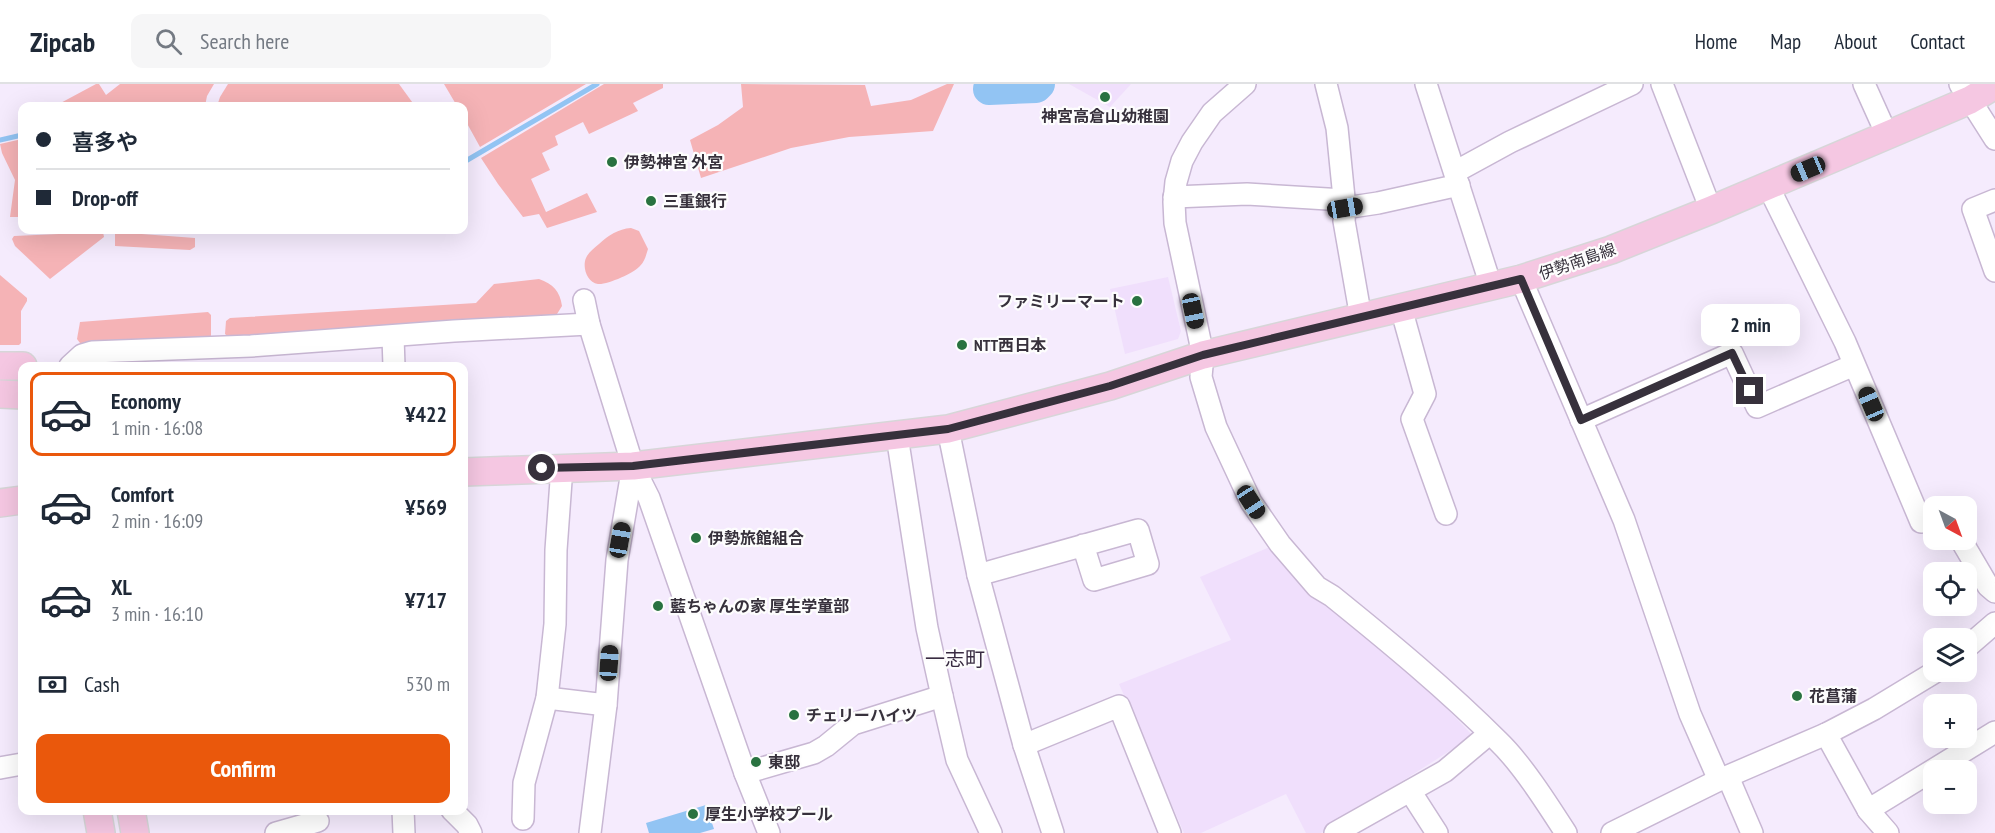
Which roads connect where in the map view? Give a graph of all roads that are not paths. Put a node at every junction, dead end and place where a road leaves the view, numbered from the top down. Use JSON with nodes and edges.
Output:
{"nodes":[{"id":1,"x":1245,"y":84,"type":"edge"},
{"id":2,"x":1326,"y":84,"type":"edge"},
{"id":3,"x":1426,"y":84,"type":"edge"},
{"id":4,"x":1632,"y":84,"type":"edge"},
{"id":5,"x":1662,"y":84,"type":"edge"},
{"id":6,"x":1864,"y":84,"type":"edge"},
{"id":7,"x":1995,"y":85,"type":"edge"},
{"id":8,"x":1965,"y":92,"type":"edge"},
{"id":9,"x":1887,"y":135,"type":"junction"},
{"id":10,"x":1995,"y":139,"type":"edge"},
{"id":11,"x":1457,"y":178,"type":"junction"},
{"id":12,"x":1768,"y":186,"type":"junction"},
{"id":13,"x":1174,"y":197,"type":"junction"},
{"id":14,"x":1995,"y":200,"type":"edge"},
{"id":15,"x":1345,"y":204,"type":"junction"},
{"id":16,"x":1711,"y":210,"type":"junction"},
{"id":17,"x":1995,"y":271,"type":"edge"},
{"id":18,"x":1521,"y":279,"type":"junction"},
{"id":19,"x":1491,"y":286,"type":"junction"},
{"id":20,"x":585,"y":300,"type":"dead end"},
{"id":21,"x":1401,"y":308,"type":"junction"},
{"id":22,"x":1361,"y":318,"type":"junction"},
{"id":23,"x":589,"y":324,"type":"junction"},
{"id":24,"x":393,"y":337,"type":"junction"},
{"id":25,"x":1203,"y":355,"type":"junction"},
{"id":26,"x":74,"y":362,"type":"edge"},
{"id":27,"x":394,"y":362,"type":"edge"},
{"id":28,"x":1854,"y":365,"type":"junction"},
{"id":29,"x":0,"y":366,"type":"edge"},
{"id":30,"x":18,"y":366,"type":"edge"},
{"id":31,"x":0,"y":394,"type":"edge"},
{"id":32,"x":18,"y":395,"type":"edge"},
{"id":33,"x":1581,"y":420,"type":"junction"},
{"id":34,"x":948,"y":429,"type":"junction"},
{"id":35,"x":897,"y":436,"type":"junction"},
{"id":36,"x":633,"y":466,"type":"junction"},
{"id":37,"x":562,"y":467,"type":"junction"},
{"id":38,"x":468,"y":472,"type":"edge"},
{"id":39,"x":18,"y":500,"type":"edge"},
{"id":40,"x":0,"y":502,"type":"edge"},
{"id":41,"x":1446,"y":514,"type":"dead end"},
{"id":42,"x":1923,"y":521,"type":"edge"},
{"id":43,"x":1083,"y":545,"type":"dead end"},
{"id":44,"x":1967,"y":550,"type":"edge"},
{"id":45,"x":978,"y":575,"type":"junction"},
{"id":46,"x":1995,"y":592,"type":"edge"},
{"id":47,"x":1995,"y":623,"type":"edge"},
{"id":48,"x":1977,"y":639,"type":"edge"},
{"id":49,"x":1923,"y":679,"type":"edge"},
{"id":50,"x":942,"y":696,"type":"junction"},
{"id":51,"x":547,"y":698,"type":"junction"},
{"id":52,"x":606,"y":705,"type":"junction"},
{"id":53,"x":1995,"y":732,"type":"edge"},
{"id":54,"x":1489,"y":734,"type":"junction"},
{"id":55,"x":1826,"y":734,"type":"junction"},
{"id":56,"x":1024,"y":745,"type":"junction"},
{"id":57,"x":18,"y":765,"type":"edge"},
{"id":58,"x":0,"y":768,"type":"edge"},
{"id":59,"x":745,"y":772,"type":"junction"},
{"id":60,"x":1724,"y":778,"type":"junction"},
{"id":61,"x":1410,"y":791,"type":"junction"},
{"id":62,"x":1868,"y":810,"type":"junction"},
{"id":63,"x":98,"y":815,"type":"edge"},
{"id":64,"x":132,"y":815,"type":"edge"},
{"id":65,"x":403,"y":815,"type":"edge"},
{"id":66,"x":457,"y":815,"type":"edge"},
{"id":67,"x":523,"y":819,"type":"dead end"},
{"id":68,"x":318,"y":821,"type":"edge"},
{"id":69,"x":1168,"y":832,"type":"edge"},
{"id":70,"x":101,"y":833,"type":"edge"},
{"id":71,"x":135,"y":833,"type":"edge"},
{"id":72,"x":276,"y":833,"type":"edge"},
{"id":73,"x":404,"y":833,"type":"edge"},
{"id":74,"x":471,"y":833,"type":"edge"},
{"id":75,"x":590,"y":833,"type":"edge"},
{"id":76,"x":769,"y":833,"type":"edge"},
{"id":77,"x":992,"y":833,"type":"edge"},
{"id":78,"x":1053,"y":833,"type":"edge"},
{"id":79,"x":1335,"y":833,"type":"edge"},
{"id":80,"x":1437,"y":833,"type":"edge"},
{"id":81,"x":1566,"y":833,"type":"edge"},
{"id":82,"x":1612,"y":833,"type":"edge"},
{"id":83,"x":1752,"y":833,"type":"edge"},
{"id":84,"x":1888,"y":833,"type":"edge"}],
"edges":[{"from":1,"to":13,"type":"street"},
{"from":2,"to":15,"type":"street"},
{"from":3,"to":11,"type":"street"},
{"from":4,"to":11,"type":"street"},
{"from":5,"to":16,"type":"street"},
{"from":6,"to":9,"type":"street"},
{"from":7,"to":8,"type":"main road","name":"伊勢南島線"},
{"from":8,"to":9,"type":"main road","name":"伊勢南島線"},
{"from":8,"to":10,"type":"street"},
{"from":9,"to":12,"type":"main road","name":"伊勢南島線"},
{"from":11,"to":15,"type":"street"},
{"from":11,"to":19,"type":"street"},
{"from":12,"to":16,"type":"main road","name":"伊勢南島線"},
{"from":12,"to":28,"type":"street"},
{"from":13,"to":15,"type":"street"},
{"from":13,"to":25,"type":"street"},
{"from":14,"to":17,"type":"street"},
{"from":15,"to":22,"type":"street"},
{"from":16,"to":18,"type":"main road","name":"伊勢南島線"},
{"from":18,"to":19,"type":"main road","name":"伊勢南島線"},
{"from":18,"to":33,"type":"street"},
{"from":19,"to":21,"type":"main road","name":"伊勢南島線"},
{"from":20,"to":23,"type":"street"},
{"from":21,"to":22,"type":"main road","name":"伊勢南島線"},
{"from":21,"to":41,"type":"street"},
{"from":22,"to":25,"type":"main road","name":"伊勢南島線"},
{"from":23,"to":24,"type":"street"},
{"from":23,"to":36,"type":"street"},
{"from":24,"to":26,"type":"street"},
{"from":24,"to":27,"type":"street"},
{"from":25,"to":34,"type":"main road","name":"伊勢南島線"},
{"from":25,"to":54,"type":"street"},
{"from":28,"to":33,"type":"street"},
{"from":28,"to":42,"type":"street"},
{"from":29,"to":30,"type":"main road"},
{"from":31,"to":32,"type":"main road"},
{"from":33,"to":60,"type":"street"},
{"from":34,"to":35,"type":"main road","name":"伊勢南島線"},
{"from":34,"to":45,"type":"street"},
{"from":35,"to":36,"type":"main road","name":"伊勢南島線"},
{"from":35,"to":50,"type":"street"},
{"from":36,"to":37,"type":"main road","name":"伊勢南島線"},
{"from":36,"to":52,"type":"street"},
{"from":36,"to":59,"type":"street"},
{"from":37,"to":38,"type":"main road","name":"伊勢南島線"},
{"from":37,"to":51,"type":"street"},
{"from":39,"to":40,"type":"main road"},
{"from":43,"to":45,"type":"street"},
{"from":44,"to":46,"type":"street"},
{"from":45,"to":56,"type":"street"},
{"from":47,"to":48,"type":"street"},
{"from":49,"to":55,"type":"street"},
{"from":50,"to":59,"type":"street"},
{"from":50,"to":77,"type":"street"},
{"from":51,"to":52,"type":"street"},
{"from":51,"to":67,"type":"street"},
{"from":52,"to":75,"type":"street"},
{"from":53,"to":62,"type":"street"},
{"from":54,"to":61,"type":"street"},
{"from":54,"to":81,"type":"street"},
{"from":55,"to":60,"type":"street"},
{"from":55,"to":62,"type":"street"},
{"from":56,"to":69,"type":"street"},
{"from":56,"to":78,"type":"street"},
{"from":57,"to":58,"type":"street"},
{"from":59,"to":76,"type":"street"},
{"from":60,"to":82,"type":"street"},
{"from":60,"to":83,"type":"street"},
{"from":61,"to":79,"type":"street"},
{"from":61,"to":80,"type":"street"},
{"from":62,"to":84,"type":"street"},
{"from":63,"to":70,"type":"main road"},
{"from":64,"to":71,"type":"main road"},
{"from":65,"to":73,"type":"street"},
{"from":66,"to":74,"type":"street"},
{"from":68,"to":72,"type":"street"}]}
